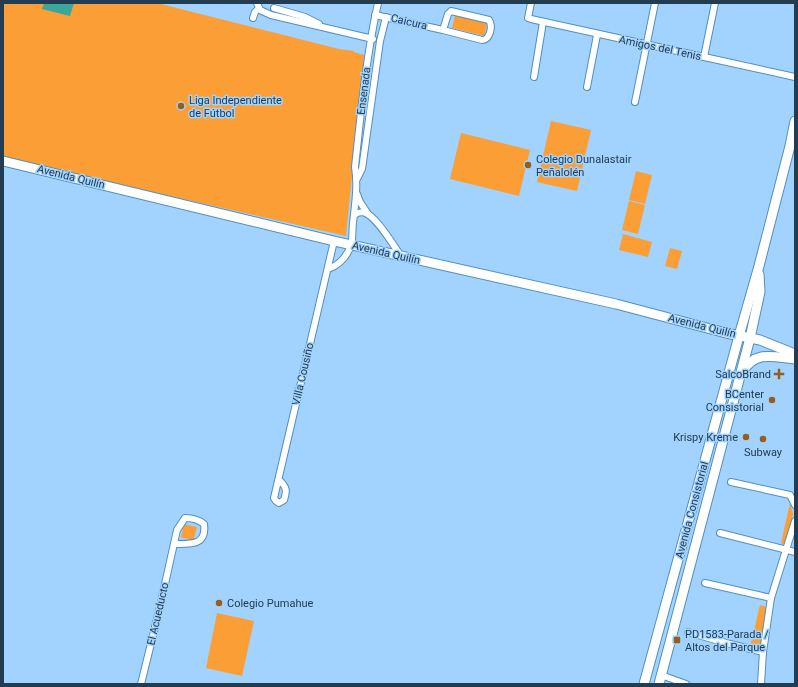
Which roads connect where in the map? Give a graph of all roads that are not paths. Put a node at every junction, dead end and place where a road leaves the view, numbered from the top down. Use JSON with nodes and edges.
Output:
{"nodes":[{"id":1,"x":378,"y":3,"type":"edge"},
{"id":2,"x":531,"y":3,"type":"edge"},
{"id":3,"x":655,"y":3,"type":"edge"},
{"id":4,"x":715,"y":3,"type":"edge"},
{"id":5,"x":274,"y":5,"type":"edge"},
{"id":6,"x":258,"y":6,"type":"edge"},
{"id":7,"x":271,"y":15,"type":"junction"},
{"id":8,"x":375,"y":15,"type":"junction"},
{"id":9,"x":386,"y":17,"type":"junction"},
{"id":10,"x":253,"y":18,"type":"dead end"},
{"id":11,"x":297,"y":18,"type":"junction"},
{"id":12,"x":543,"y":22,"type":"junction"},
{"id":13,"x":443,"y":30,"type":"junction"},
{"id":14,"x":597,"y":35,"type":"junction"},
{"id":15,"x":370,"y":38,"type":"junction"},
{"id":16,"x":380,"y":41,"type":"junction"},
{"id":17,"x":646,"y":45,"type":"junction"},
{"id":18,"x":704,"y":57,"type":"junction"},
{"id":19,"x":534,"y":77,"type":"dead end"},
{"id":20,"x":795,"y":77,"type":"edge"},
{"id":21,"x":587,"y":87,"type":"dead end"},
{"id":22,"x":363,"y":89,"type":"junction"},
{"id":23,"x":372,"y":90,"type":"junction"},
{"id":24,"x":635,"y":102,"type":"dead end"},
{"id":25,"x":795,"y":121,"type":"edge"},
{"id":26,"x":3,"y":161,"type":"edge"},
{"id":27,"x":357,"y":179,"type":"junction"},
{"id":28,"x":356,"y":193,"type":"junction"},
{"id":29,"x":369,"y":214,"type":"junction"},
{"id":30,"x":354,"y":215,"type":"junction"},
{"id":31,"x":334,"y":241,"type":"junction"},
{"id":32,"x":351,"y":245,"type":"junction"},
{"id":33,"x":401,"y":256,"type":"junction"},
{"id":34,"x":759,"y":266,"type":"junction"},
{"id":35,"x":328,"y":269,"type":"junction"},
{"id":36,"x":739,"y":336,"type":"junction"},
{"id":37,"x":750,"y":338,"type":"junction"},
{"id":38,"x":769,"y":343,"type":"junction"},
{"id":39,"x":795,"y":348,"type":"edge"},
{"id":40,"x":795,"y":354,"type":"edge"},
{"id":41,"x":795,"y":359,"type":"edge"},
{"id":42,"x":738,"y":379,"type":"junction"},
{"id":43,"x":701,"y":475,"type":"junction"},
{"id":44,"x":712,"y":479,"type":"junction"},
{"id":45,"x":279,"y":480,"type":"dead end"},
{"id":46,"x":731,"y":482,"type":"dead end"},
{"id":47,"x":795,"y":505,"type":"edge"},
{"id":48,"x":691,"y":511,"type":"junction"},
{"id":49,"x":703,"y":514,"type":"junction"},
{"id":50,"x":795,"y":521,"type":"edge"},
{"id":51,"x":720,"y":533,"type":"dead end"},
{"id":52,"x":174,"y":544,"type":"junction"},
{"id":53,"x":787,"y":549,"type":"junction"},
{"id":54,"x":795,"y":552,"type":"edge"},
{"id":55,"x":705,"y":583,"type":"dead end"},
{"id":56,"x":771,"y":598,"type":"junction"},
{"id":57,"x":688,"y":632,"type":"dead end"},
{"id":58,"x":763,"y":652,"type":"junction"},
{"id":59,"x":660,"y":682,"type":"edge"},
{"id":60,"x":141,"y":684,"type":"edge"},
{"id":61,"x":644,"y":684,"type":"edge"},
{"id":62,"x":686,"y":684,"type":"edge"},
{"id":63,"x":761,"y":684,"type":"edge"}],
"edges":[{"from":1,"to":8,"type":"street","name":"Ensenada"},
{"from":2,"to":12,"type":"street","name":"Amigos del Tenis"},
{"from":3,"to":17,"type":"street"},
{"from":4,"to":18,"type":"street"},
{"from":5,"to":7,"type":"street"},
{"from":5,"to":11,"type":"street"},
{"from":6,"to":7,"type":"street"},
{"from":6,"to":10,"type":"street"},
{"from":7,"to":11,"type":"street"},
{"from":8,"to":9,"type":"street","name":"Caicura"},
{"from":8,"to":15,"type":"street","name":"Ensenada"},
{"from":9,"to":13,"type":"street","name":"Caicura"},
{"from":9,"to":16,"type":"street","name":"Ensenada"},
{"from":11,"to":15,"type":"street"},
{"from":12,"to":14,"type":"street","name":"Amigos del Tenis"},
{"from":12,"to":19,"type":"street"},
{"from":13,"to":13,"type":"street","name":"Caicura"},
{"from":14,"to":17,"type":"street","name":"Amigos del Tenis"},
{"from":14,"to":21,"type":"street"},
{"from":15,"to":16,"type":"street"},
{"from":15,"to":22,"type":"street","name":"Ensenada"},
{"from":16,"to":23,"type":"street","name":"Ensenada"},
{"from":17,"to":18,"type":"street","name":"Amigos del Tenis"},
{"from":17,"to":24,"type":"street"},
{"from":18,"to":20,"type":"street","name":"Amigos del Tenis"},
{"from":22,"to":23,"type":"street"},
{"from":22,"to":27,"type":"street","name":"Ensenada"},
{"from":23,"to":27,"type":"street","name":"Ensenada"},
{"from":25,"to":34,"type":"street","name":"Avenida Consistorial"},
{"from":26,"to":31,"type":"street","name":"Avenida Quilín"},
{"from":27,"to":28,"type":"street","name":"Ensenada"},
{"from":28,"to":29,"type":"street"},
{"from":28,"to":30,"type":"street","name":"Ensenada"},
{"from":29,"to":30,"type":"street"},
{"from":29,"to":33,"type":"street"},
{"from":30,"to":32,"type":"street","name":"Ensenada"},
{"from":31,"to":32,"type":"street","name":"Avenida Quilín"},
{"from":31,"to":35,"type":"street","name":"Villa Cousiño"},
{"from":32,"to":33,"type":"street","name":"Avenida Quilín"},
{"from":32,"to":35,"type":"street"},
{"from":33,"to":36,"type":"street","name":"Avenida Quilín"},
{"from":34,"to":36,"type":"street","name":"Avenida Consistorial"},
{"from":34,"to":37,"type":"street","name":"Avenida Consistorial"},
{"from":35,"to":45,"type":"street","name":"Villa Cousiño"},
{"from":36,"to":37,"type":"street","name":"Avenida Quilín"},
{"from":36,"to":43,"type":"street","name":"Avenida Consistorial"},
{"from":37,"to":38,"type":"street","name":"Avenida Quilín"},
{"from":37,"to":42,"type":"street","name":"Avenida Consistorial"},
{"from":38,"to":39,"type":"street","name":"Avenida Quilín"},
{"from":38,"to":40,"type":"street","name":"Avenida Quilín"},
{"from":41,"to":42,"type":"street"},
{"from":42,"to":44,"type":"street","name":"Avenida Consistorial"},
{"from":43,"to":44,"type":"street"},
{"from":43,"to":48,"type":"street","name":"Avenida Consistorial"},
{"from":44,"to":49,"type":"street","name":"Avenida Consistorial"},
{"from":46,"to":47,"type":"street"},
{"from":48,"to":49,"type":"street"},
{"from":48,"to":61,"type":"street","name":"Avenida Consistorial"},
{"from":49,"to":59,"type":"street","name":"Avenida Consistorial"},
{"from":50,"to":53,"type":"street"},
{"from":51,"to":53,"type":"street"},
{"from":52,"to":52,"type":"street","name":"El Acueducto"},
{"from":52,"to":60,"type":"street","name":"El Acueducto"},
{"from":53,"to":54,"type":"street"},
{"from":53,"to":56,"type":"street"},
{"from":55,"to":56,"type":"street"},
{"from":56,"to":58,"type":"street"},
{"from":57,"to":58,"type":"street"},
{"from":58,"to":63,"type":"street"},
{"from":59,"to":62,"type":"street"}]}
